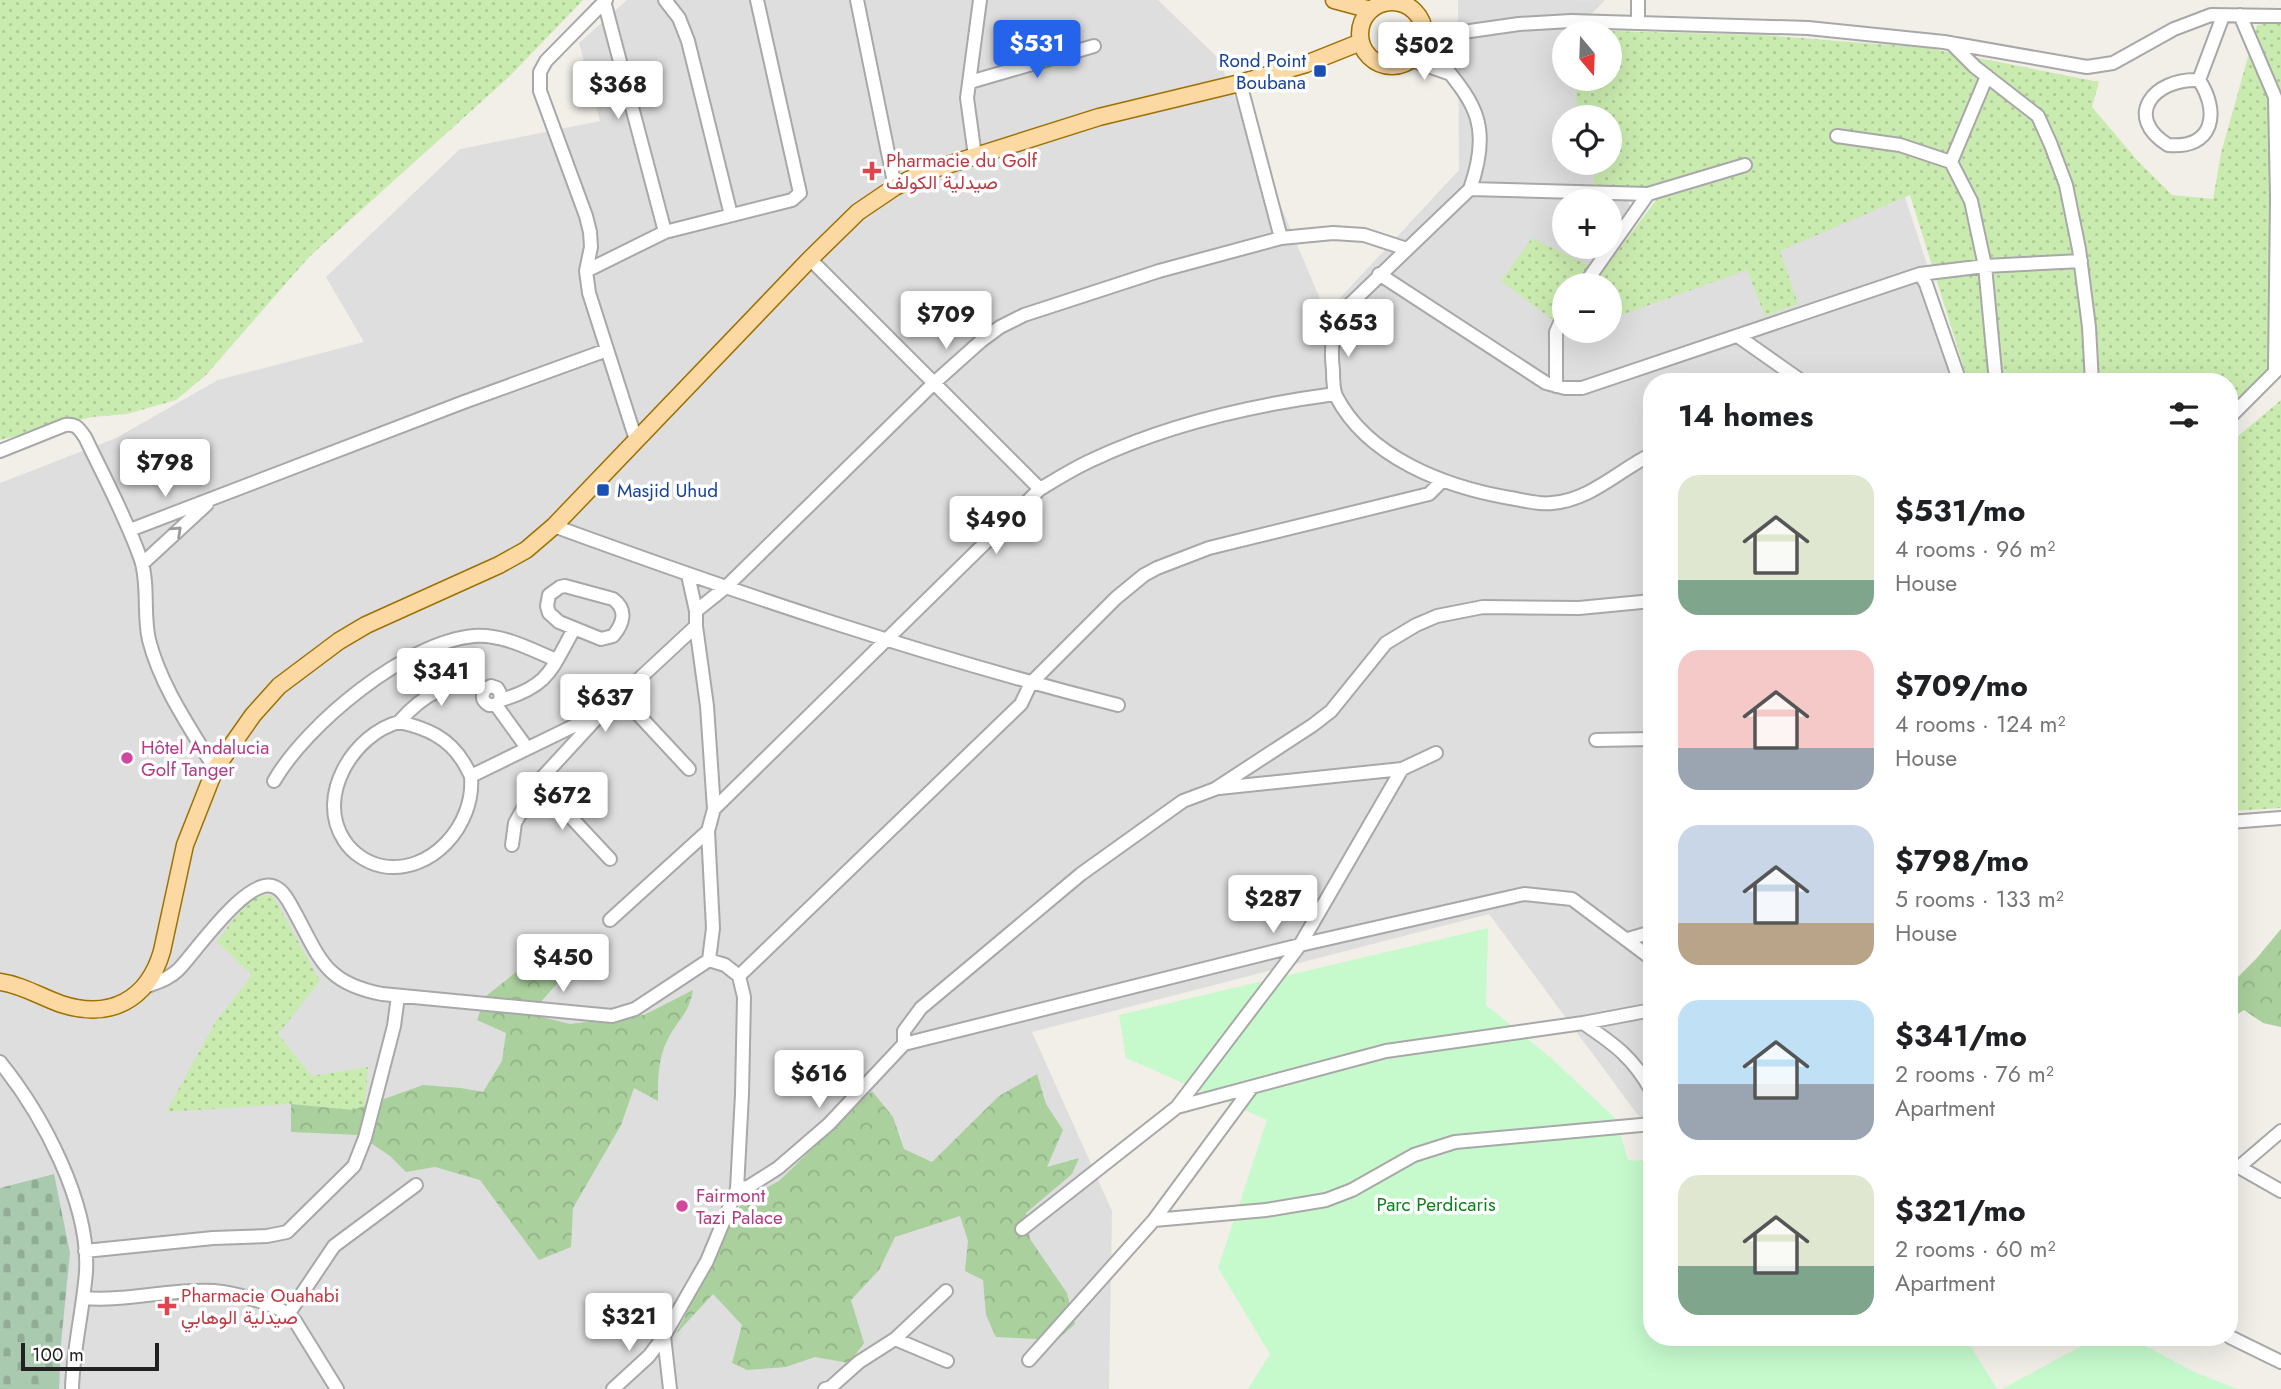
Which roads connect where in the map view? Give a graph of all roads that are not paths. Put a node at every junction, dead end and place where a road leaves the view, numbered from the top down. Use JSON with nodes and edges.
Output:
{"nodes":[{"id":1,"x":665,"y":0,"type":"edge"},
{"id":2,"x":757,"y":0,"type":"edge"},
{"id":3,"x":857,"y":0,"type":"edge"},
{"id":4,"x":980,"y":0,"type":"edge"},
{"id":5,"x":1334,"y":0,"type":"edge"},
{"id":6,"x":1638,"y":0,"type":"edge"},
{"id":7,"x":605,"y":1,"type":"edge"},
{"id":8,"x":2240,"y":15,"type":"junction"},
{"id":9,"x":1366,"y":16,"type":"junction"},
{"id":10,"x":2223,"y":16,"type":"junction"},
{"id":11,"x":2281,"y":16,"type":"edge"},
{"id":12,"x":1638,"y":23,"type":"junction"},
{"id":13,"x":1424,"y":37,"type":"junction"},
{"id":14,"x":1951,"y":43,"type":"junction"},
{"id":15,"x":1094,"y":46,"type":"dead end"},
{"id":16,"x":1363,"y":48,"type":"junction"},
{"id":17,"x":1411,"y":60,"type":"junction"},
{"id":18,"x":1448,"y":74,"type":"junction"},
{"id":19,"x":1987,"y":76,"type":"junction"},
{"id":20,"x":2199,"y":80,"type":"junction"},
{"id":21,"x":970,"y":82,"type":"junction"},
{"id":22,"x":1240,"y":83,"type":"junction"},
{"id":23,"x":2278,"y":97,"type":"edge"},
{"id":24,"x":1837,"y":136,"type":"dead end"},
{"id":25,"x":975,"y":156,"type":"junction"},
{"id":26,"x":1951,"y":162,"type":"junction"},
{"id":27,"x":1745,"y":165,"type":"dead end"},
{"id":28,"x":895,"y":187,"type":"junction"},
{"id":29,"x":1470,"y":189,"type":"junction"},
{"id":30,"x":1648,"y":194,"type":"junction"},
{"id":31,"x":2279,"y":199,"type":"edge"},
{"id":32,"x":731,"y":215,"type":"junction"},
{"id":33,"x":664,"y":232,"type":"junction"},
{"id":34,"x":1281,"y":237,"type":"junction"},
{"id":35,"x":1407,"y":248,"type":"junction"},
{"id":36,"x":810,"y":259,"type":"junction"},
{"id":37,"x":2081,"y":261,"type":"junction"},
{"id":38,"x":1985,"y":266,"type":"junction"},
{"id":39,"x":586,"y":271,"type":"junction"},
{"id":40,"x":1592,"y":273,"type":"edge"},
{"id":41,"x":1379,"y":274,"type":"junction"},
{"id":42,"x":1920,"y":274,"type":"junction"},
{"id":43,"x":1739,"y":337,"type":"junction"},
{"id":44,"x":1556,"y":343,"type":"edge"},
{"id":45,"x":607,"y":351,"type":"junction"},
{"id":46,"x":2278,"y":368,"type":"edge"},
{"id":47,"x":1790,"y":373,"type":"edge"},
{"id":48,"x":1957,"y":373,"type":"edge"},
{"id":49,"x":1995,"y":373,"type":"edge"},
{"id":50,"x":2092,"y":373,"type":"edge"},
{"id":51,"x":934,"y":383,"type":"junction"},
{"id":52,"x":1556,"y":386,"type":"junction"},
{"id":53,"x":1335,"y":394,"type":"junction"},
{"id":54,"x":2238,"y":409,"type":"edge"},
{"id":55,"x":636,"y":440,"type":"junction"},
{"id":56,"x":0,"y":451,"type":"edge"},
{"id":57,"x":1643,"y":460,"type":"edge"},
{"id":58,"x":1441,"y":482,"type":"junction"},
{"id":59,"x":1040,"y":489,"type":"junction"},
{"id":60,"x":212,"y":499,"type":"junction"},
{"id":61,"x":554,"y":526,"type":"junction"},
{"id":62,"x":130,"y":530,"type":"junction"},
{"id":63,"x":142,"y":564,"type":"junction"},
{"id":64,"x":688,"y":575,"type":"junction"},
{"id":65,"x":726,"y":587,"type":"junction"},
{"id":66,"x":1643,"y":602,"type":"edge"},
{"id":67,"x":696,"y":611,"type":"junction"},
{"id":68,"x":696,"y":626,"type":"junction"},
{"id":69,"x":574,"y":629,"type":"junction"},
{"id":70,"x":888,"y":640,"type":"junction"},
{"id":71,"x":556,"y":660,"type":"junction"},
{"id":72,"x":1031,"y":683,"type":"junction"},
{"id":73,"x":622,"y":697,"type":"junction"},
{"id":74,"x":498,"y":702,"type":"junction"},
{"id":75,"x":1118,"y":705,"type":"dead end"},
{"id":76,"x":596,"y":719,"type":"junction"},
{"id":77,"x":399,"y":723,"type":"junction"},
{"id":78,"x":1643,"y":739,"type":"edge"},
{"id":79,"x":1596,"y":740,"type":"dead end"},
{"id":80,"x":527,"y":748,"type":"junction"},
{"id":81,"x":1436,"y":753,"type":"dead end"},
{"id":82,"x":215,"y":769,"type":"junction"},
{"id":83,"x":689,"y":769,"type":"dead end"},
{"id":84,"x":1402,"y":769,"type":"junction"},
{"id":85,"x":471,"y":776,"type":"junction"},
{"id":86,"x":274,"y":781,"type":"dead end"},
{"id":87,"x":538,"y":782,"type":"junction"},
{"id":88,"x":1215,"y":789,"type":"junction"},
{"id":89,"x":714,"y":809,"type":"junction"},
{"id":90,"x":2281,"y":818,"type":"edge"},
{"id":91,"x":2238,"y":821,"type":"edge"},
{"id":92,"x":708,"y":831,"type":"junction"},
{"id":93,"x":512,"y":845,"type":"dead end"},
{"id":94,"x":610,"y":859,"type":"dead end"},
{"id":95,"x":610,"y":920,"type":"dead end"},
{"id":96,"x":1643,"y":935,"type":"edge"},
{"id":97,"x":1628,"y":939,"type":"junction"},
{"id":98,"x":1300,"y":945,"type":"junction"},
{"id":99,"x":1643,"y":952,"type":"edge"},
{"id":100,"x":709,"y":960,"type":"junction"},
{"id":101,"x":738,"y":976,"type":"junction"},
{"id":102,"x":0,"y":982,"type":"edge"},
{"id":103,"x":145,"y":987,"type":"junction"},
{"id":104,"x":398,"y":996,"type":"junction"},
{"id":105,"x":1643,"y":1012,"type":"edge"},
{"id":106,"x":1583,"y":1023,"type":"junction"},
{"id":107,"x":904,"y":1044,"type":"junction"},
{"id":108,"x":0,"y":1062,"type":"edge"},
{"id":109,"x":1643,"y":1077,"type":"edge"},
{"id":110,"x":1252,"y":1087,"type":"junction"},
{"id":111,"x":1177,"y":1107,"type":"junction"},
{"id":112,"x":1643,"y":1125,"type":"edge"},
{"id":113,"x":2281,"y":1131,"type":"edge"},
{"id":114,"x":2238,"y":1162,"type":"edge"},
{"id":115,"x":2238,"y":1167,"type":"edge"},
{"id":116,"x":416,"y":1185,"type":"dead end"},
{"id":117,"x":737,"y":1189,"type":"junction"},
{"id":118,"x":2281,"y":1191,"type":"edge"},
{"id":119,"x":1154,"y":1220,"type":"junction"},
{"id":120,"x":1022,"y":1229,"type":"dead end"},
{"id":121,"x":85,"y":1251,"type":"junction"},
{"id":122,"x":946,"y":1291,"type":"dead end"},
{"id":123,"x":83,"y":1298,"type":"junction"},
{"id":124,"x":289,"y":1313,"type":"junction"},
{"id":125,"x":664,"y":1336,"type":"junction"},
{"id":126,"x":895,"y":1339,"type":"junction"},
{"id":127,"x":2238,"y":1340,"type":"edge"},
{"id":128,"x":1029,"y":1360,"type":"dead end"},
{"id":129,"x":947,"y":1361,"type":"dead end"},
{"id":130,"x":2281,"y":1362,"type":"edge"},
{"id":131,"x":830,"y":1388,"type":"edge"},
{"id":132,"x":72,"y":1389,"type":"edge"},
{"id":133,"x":337,"y":1389,"type":"edge"},
{"id":134,"x":613,"y":1389,"type":"edge"},
{"id":135,"x":670,"y":1389,"type":"edge"}],
"edges":[{"from":1,"to":32,"type":"street"},
{"from":2,"to":32,"type":"street"},
{"from":3,"to":28,"type":"street"},
{"from":4,"to":21,"type":"street"},
{"from":5,"to":9,"type":"main road"},
{"from":6,"to":12,"type":"street"},
{"from":7,"to":33,"type":"street"},
{"from":7,"to":39,"type":"street"},
{"from":8,"to":10,"type":"street"},
{"from":8,"to":11,"type":"street"},
{"from":8,"to":23,"type":"street"},
{"from":9,"to":13,"type":"main road"},
{"from":9,"to":16,"type":"main road"},
{"from":10,"to":14,"type":"street"},
{"from":10,"to":20,"type":"street"},
{"from":12,"to":13,"type":"street"},
{"from":12,"to":14,"type":"street"},
{"from":13,"to":17,"type":"main road"},
{"from":13,"to":18,"type":"street"},
{"from":14,"to":19,"type":"street"},
{"from":15,"to":21,"type":"street"},
{"from":16,"to":17,"type":"main road"},
{"from":16,"to":22,"type":"main road"},
{"from":17,"to":18,"type":"street"},
{"from":18,"to":29,"type":"street"},
{"from":19,"to":26,"type":"street"},
{"from":19,"to":37,"type":"street"},
{"from":20,"to":20,"type":"street"},
{"from":21,"to":25,"type":"street"},
{"from":22,"to":25,"type":"main road"},
{"from":22,"to":34,"type":"street"},
{"from":23,"to":31,"type":"street"},
{"from":24,"to":26,"type":"street"},
{"from":25,"to":28,"type":"main road"},
{"from":26,"to":38,"type":"street"},
{"from":27,"to":30,"type":"street"},
{"from":28,"to":36,"type":"main road"},
{"from":29,"to":30,"type":"street"},
{"from":29,"to":35,"type":"street"},
{"from":30,"to":40,"type":"street"},
{"from":31,"to":46,"type":"street"},
{"from":32,"to":33,"type":"street"},
{"from":33,"to":39,"type":"street"},
{"from":34,"to":35,"type":"street"},
{"from":34,"to":51,"type":"street"},
{"from":35,"to":41,"type":"street"},
{"from":36,"to":51,"type":"street"},
{"from":36,"to":55,"type":"main road"},
{"from":37,"to":38,"type":"street"},
{"from":37,"to":50,"type":"street"},
{"from":38,"to":42,"type":"street"},
{"from":38,"to":49,"type":"street"},
{"from":39,"to":45,"type":"street"},
{"from":41,"to":52,"type":"street"},
{"from":41,"to":53,"type":"street"},
{"from":42,"to":43,"type":"street"},
{"from":42,"to":48,"type":"street"},
{"from":43,"to":47,"type":"street"},
{"from":43,"to":52,"type":"street"},
{"from":44,"to":52,"type":"street"},
{"from":45,"to":55,"type":"street"},
{"from":45,"to":60,"type":"street"},
{"from":46,"to":54,"type":"street"},
{"from":51,"to":59,"type":"street"},
{"from":51,"to":65,"type":"street"},
{"from":53,"to":58,"type":"street"},
{"from":53,"to":59,"type":"street"},
{"from":55,"to":61,"type":"main road"},
{"from":56,"to":62,"type":"street"},
{"from":57,"to":58,"type":"street"},
{"from":58,"to":72,"type":"street"},
{"from":59,"to":70,"type":"street"},
{"from":60,"to":62,"type":"street"},
{"from":63,"to":60,"type":"street","one_way":true},
{"from":61,"to":64,"type":"street"},
{"from":61,"to":82,"type":"main road"},
{"from":62,"to":63,"type":"street"},
{"from":63,"to":82,"type":"street"},
{"from":64,"to":65,"type":"street"},
{"from":64,"to":67,"type":"street"},
{"from":65,"to":67,"type":"street"},
{"from":65,"to":70,"type":"street"},
{"from":66,"to":88,"type":"street"},
{"from":67,"to":68,"type":"street"},
{"from":68,"to":73,"type":"street"},
{"from":68,"to":89,"type":"street"},
{"from":69,"to":69,"type":"street"},
{"from":69,"to":71,"type":"street"},
{"from":70,"to":72,"type":"street"},
{"from":70,"to":89,"type":"street"},
{"from":71,"to":74,"type":"street"},
{"from":71,"to":86,"type":"street"},
{"from":72,"to":75,"type":"street"},
{"from":72,"to":101,"type":"street"},
{"from":73,"to":76,"type":"street"},
{"from":73,"to":83,"type":"street"},
{"from":74,"to":77,"type":"street"},
{"from":74,"to":80,"type":"street"},
{"from":76,"to":80,"type":"street"},
{"from":76,"to":87,"type":"street"},
{"from":77,"to":85,"type":"street"},
{"from":77,"to":85,"type":"street"},
{"from":78,"to":79,"type":"street"},
{"from":80,"to":85,"type":"street"},
{"from":81,"to":84,"type":"street"},
{"from":82,"to":103,"type":"main road"},
{"from":84,"to":88,"type":"street"},
{"from":84,"to":98,"type":"street"},
{"from":87,"to":93,"type":"street"},
{"from":87,"to":94,"type":"street"},
{"from":88,"to":107,"type":"street"},
{"from":89,"to":92,"type":"street"},
{"from":90,"to":91,"type":"street"},
{"from":92,"to":95,"type":"street"},
{"from":92,"to":100,"type":"street"},
{"from":96,"to":97,"type":"street"},
{"from":97,"to":98,"type":"street"},
{"from":97,"to":99,"type":"street"},
{"from":98,"to":107,"type":"street"},
{"from":98,"to":111,"type":"street"},
{"from":100,"to":101,"type":"street"},
{"from":100,"to":104,"type":"street"},
{"from":101,"to":117,"type":"street"},
{"from":102,"to":103,"type":"main road"},
{"from":103,"to":104,"type":"street"},
{"from":104,"to":121,"type":"street"},
{"from":105,"to":106,"type":"street"},
{"from":106,"to":109,"type":"street"},
{"from":106,"to":110,"type":"street"},
{"from":107,"to":117,"type":"street"},
{"from":108,"to":121,"type":"street"},
{"from":110,"to":111,"type":"street"},
{"from":110,"to":119,"type":"street"},
{"from":111,"to":120,"type":"street"},
{"from":112,"to":119,"type":"street"},
{"from":113,"to":114,"type":"street"},
{"from":115,"to":118,"type":"street"},
{"from":116,"to":124,"type":"street"},
{"from":117,"to":125,"type":"street"},
{"from":119,"to":128,"type":"street"},
{"from":121,"to":123,"type":"street"},
{"from":122,"to":126,"type":"street"},
{"from":123,"to":124,"type":"street"},
{"from":123,"to":132,"type":"street"},
{"from":124,"to":133,"type":"street"},
{"from":125,"to":134,"type":"street"},
{"from":125,"to":135,"type":"street"},
{"from":126,"to":129,"type":"street"},
{"from":126,"to":131,"type":"street"},
{"from":127,"to":130,"type":"street"}]}
